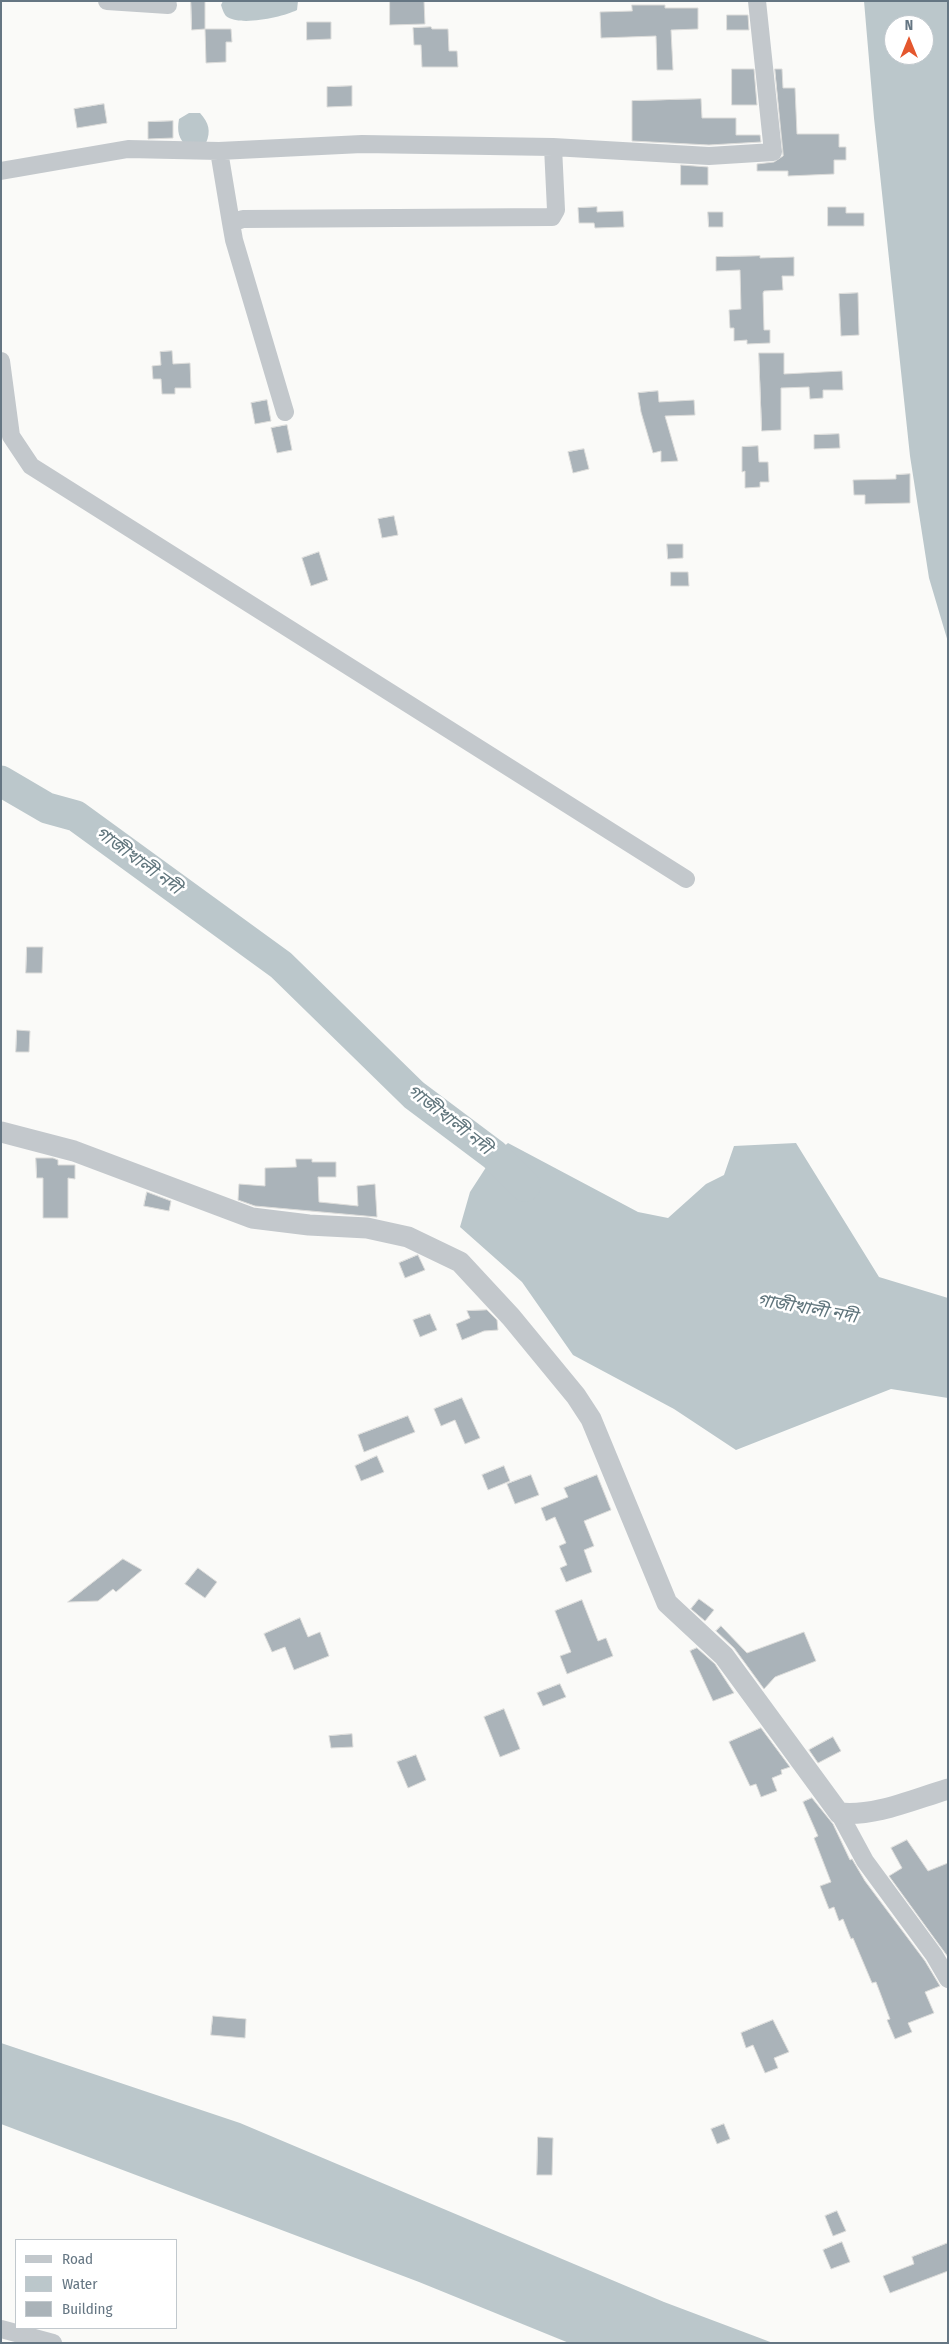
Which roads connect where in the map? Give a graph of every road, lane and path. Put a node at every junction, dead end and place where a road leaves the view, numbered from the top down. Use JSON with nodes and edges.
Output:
{"nodes":[{"id":1,"x":107,"y":1,"type":"edge"},
{"id":2,"x":757,"y":1,"type":"edge"},
{"id":3,"x":168,"y":5,"type":"dead end"},
{"id":4,"x":553,"y":147,"type":"junction"},
{"id":5,"x":219,"y":151,"type":"junction"},
{"id":6,"x":1,"y":171,"type":"edge"},
{"id":7,"x":231,"y":224,"type":"junction"},
{"id":8,"x":1,"y":361,"type":"edge"},
{"id":9,"x":285,"y":412,"type":"dead end"},
{"id":10,"x":686,"y":878,"type":"dead end"},
{"id":11,"x":1,"y":1132,"type":"edge"},
{"id":12,"x":948,"y":1789,"type":"edge"},
{"id":13,"x":839,"y":1813,"type":"junction"},
{"id":14,"x":948,"y":1979,"type":"edge"},
{"id":15,"x":1,"y":2329,"type":"edge"},
{"id":16,"x":53,"y":2343,"type":"edge"}],
"edges":[{"from":1,"to":3,"type":"street"},
{"from":2,"to":4,"type":"street"},
{"from":4,"to":5,"type":"street"},
{"from":4,"to":7,"type":"street"},
{"from":5,"to":6,"type":"street"},
{"from":5,"to":7,"type":"street"},
{"from":7,"to":9,"type":"street"},
{"from":8,"to":10,"type":"street"},
{"from":11,"to":13,"type":"street"},
{"from":12,"to":13,"type":"street"},
{"from":13,"to":14,"type":"street"},
{"from":15,"to":16,"type":"street"}]}
